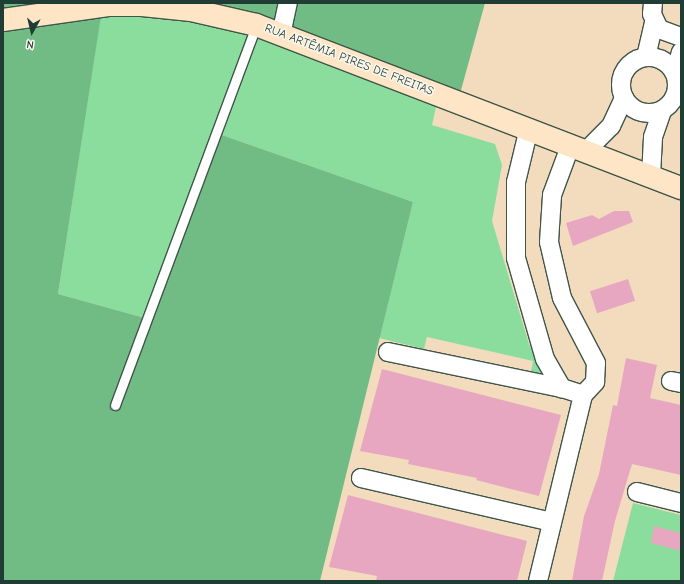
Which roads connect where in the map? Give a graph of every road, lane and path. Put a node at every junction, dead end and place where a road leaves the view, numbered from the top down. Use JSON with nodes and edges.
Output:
{"nodes":[{"id":1,"x":288,"y":3,"type":"edge"},
{"id":2,"x":653,"y":3,"type":"edge"},
{"id":3,"x":3,"y":20,"type":"edge"},
{"id":4,"x":654,"y":22,"type":"junction"},
{"id":5,"x":256,"y":25,"type":"junction"},
{"id":6,"x":281,"y":35,"type":"junction"},
{"id":7,"x":681,"y":37,"type":"edge"},
{"id":8,"x":681,"y":52,"type":"edge"},
{"id":9,"x":646,"y":57,"type":"junction"},
{"id":10,"x":675,"y":73,"type":"junction"},
{"id":11,"x":624,"y":98,"type":"junction"},
{"id":12,"x":662,"y":111,"type":"junction"},
{"id":13,"x":529,"y":128,"type":"junction"},
{"id":14,"x":579,"y":147,"type":"junction"},
{"id":15,"x":651,"y":176,"type":"junction"},
{"id":16,"x":681,"y":188,"type":"edge"},
{"id":17,"x":388,"y":352,"type":"dead end"},
{"id":18,"x":562,"y":388,"type":"junction"},
{"id":19,"x":583,"y":395,"type":"junction"},
{"id":20,"x":115,"y":405,"type":"dead end"},
{"id":21,"x":361,"y":478,"type":"dead end"},
{"id":22,"x":637,"y":492,"type":"dead end"},
{"id":23,"x":681,"y":503,"type":"edge"},
{"id":24,"x":552,"y":522,"type":"junction"},
{"id":25,"x":538,"y":581,"type":"edge"}],
"edges":[{"from":1,"to":6,"type":"street"},
{"from":2,"to":4,"type":"street"},
{"from":3,"to":5,"type":"street","name":"RUA ARTÊMIA PIRES DE FREITAS"},
{"from":4,"to":7,"type":"street"},
{"from":4,"to":9,"type":"street"},
{"from":5,"to":6,"type":"street","name":"RUA ARTÊMIA PIRES DE FREITAS"},
{"from":5,"to":20,"type":"lane"},
{"from":6,"to":13,"type":"street","name":"RUA ARTÊMIA PIRES DE FREITAS"},
{"from":8,"to":10,"type":"street"},
{"from":9,"to":10,"type":"street"},
{"from":9,"to":11,"type":"street"},
{"from":10,"to":12,"type":"street"},
{"from":11,"to":12,"type":"street"},
{"from":11,"to":14,"type":"street"},
{"from":12,"to":15,"type":"street"},
{"from":13,"to":14,"type":"street","name":"RUA ARTÊMIA PIRES DE FREITAS"},
{"from":13,"to":18,"type":"street"},
{"from":14,"to":15,"type":"street","name":"RUA ARTÊMIA PIRES DE FREITAS"},
{"from":14,"to":19,"type":"street"},
{"from":15,"to":16,"type":"street","name":"RUA ARTÊMIA PIRES DE FREITAS"},
{"from":17,"to":18,"type":"street"},
{"from":18,"to":19,"type":"street"},
{"from":19,"to":24,"type":"street"},
{"from":21,"to":24,"type":"street"},
{"from":22,"to":23,"type":"street"},
{"from":24,"to":25,"type":"street"}]}
